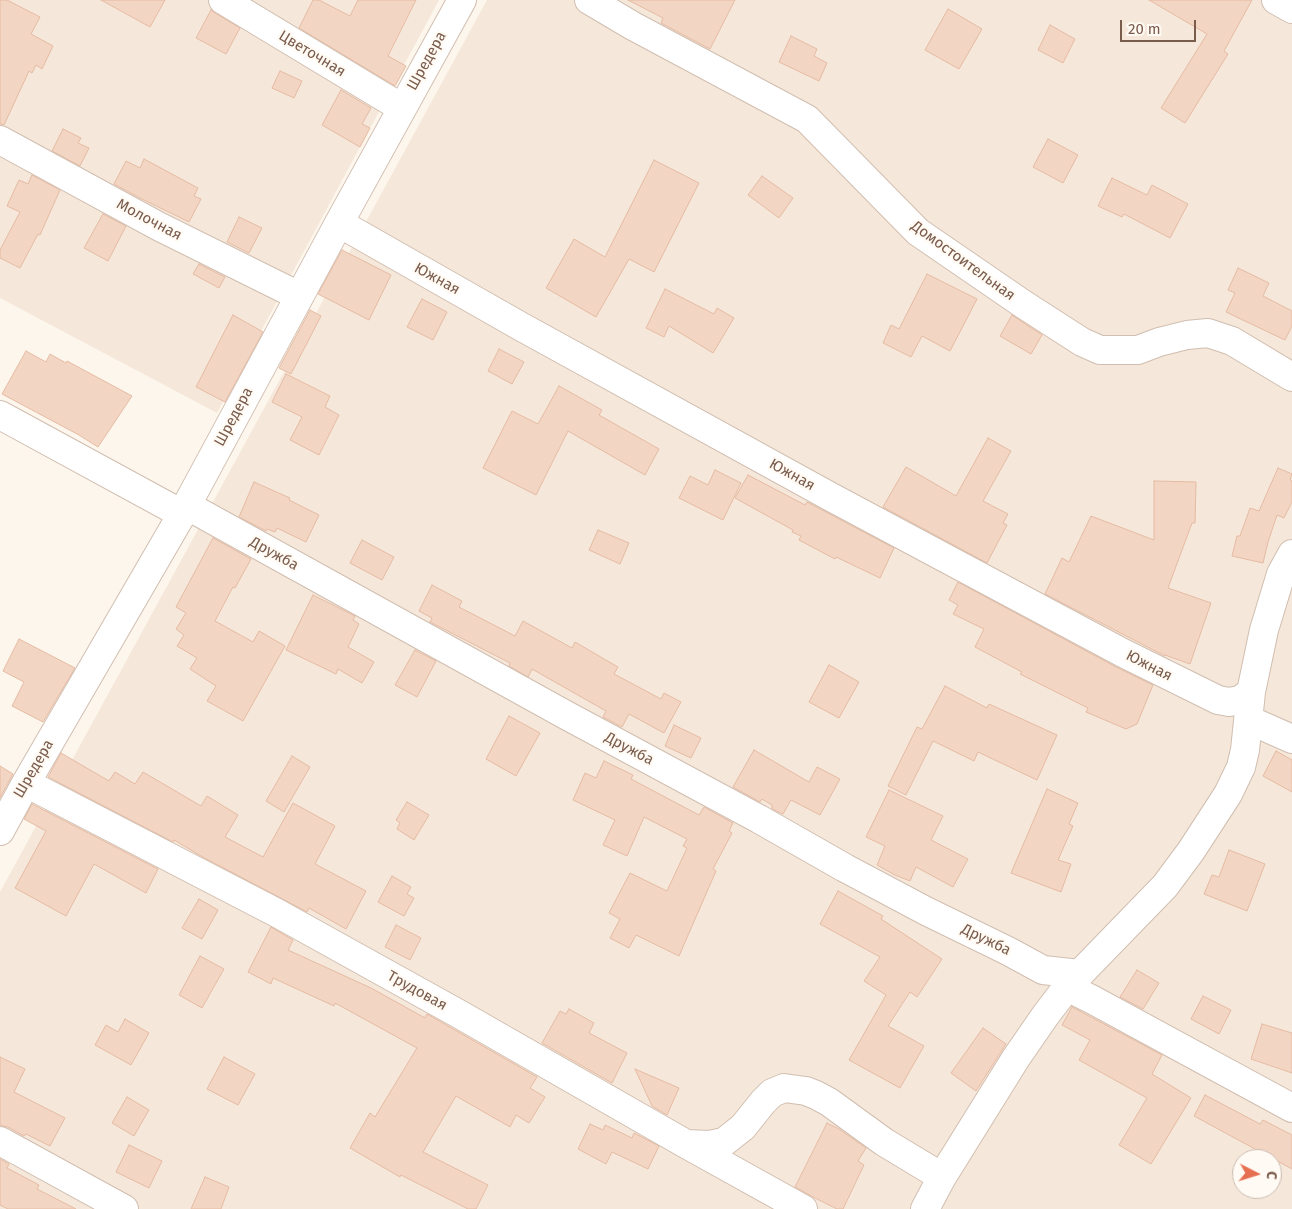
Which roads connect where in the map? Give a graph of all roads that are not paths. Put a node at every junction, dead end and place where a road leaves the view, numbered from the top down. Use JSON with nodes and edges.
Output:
{"nodes":[{"id":1,"x":223,"y":0,"type":"edge"},
{"id":2,"x":462,"y":0,"type":"edge"},
{"id":3,"x":589,"y":0,"type":"edge"},
{"id":4,"x":1276,"y":0,"type":"edge"},
{"id":5,"x":1292,"y":9,"type":"edge"},
{"id":6,"x":402,"y":108,"type":"junction"},
{"id":7,"x":0,"y":140,"type":"edge"},
{"id":8,"x":338,"y":223,"type":"junction"},
{"id":9,"x":299,"y":296,"type":"junction"},
{"id":10,"x":1292,"y":377,"type":"edge"},
{"id":11,"x":0,"y":415,"type":"edge"},
{"id":12,"x":184,"y":510,"type":"junction"},
{"id":13,"x":1292,"y":554,"type":"edge"},
{"id":14,"x":1251,"y":692,"type":"junction"},
{"id":15,"x":1249,"y":720,"type":"junction"},
{"id":16,"x":1292,"y":739,"type":"edge"},
{"id":17,"x":26,"y":783,"type":"junction"},
{"id":18,"x":0,"y":831,"type":"edge"},
{"id":19,"x":1074,"y":981,"type":"junction"},
{"id":20,"x":1292,"y":1108,"type":"edge"},
{"id":21,"x":0,"y":1141,"type":"edge"},
{"id":22,"x":686,"y":1144,"type":"junction"},
{"id":23,"x":942,"y":1177,"type":"junction"},
{"id":24,"x":124,"y":1209,"type":"edge"},
{"id":25,"x":803,"y":1209,"type":"edge"},
{"id":26,"x":925,"y":1209,"type":"edge"}],
"edges":[{"from":1,"to":6,"type":"street","name":"Цветочная"},
{"from":2,"to":6,"type":"street","name":"Шредера"},
{"from":3,"to":10,"type":"street","name":"Домостоительная"},
{"from":4,"to":5,"type":"street"},
{"from":6,"to":8,"type":"street","name":"Шредера"},
{"from":7,"to":9,"type":"street","name":"Молочная"},
{"from":8,"to":9,"type":"street","name":"Шредера"},
{"from":8,"to":14,"type":"street","name":"Южная"},
{"from":9,"to":12,"type":"street","name":"Шредера"},
{"from":11,"to":12,"type":"street","name":"Дружба"},
{"from":12,"to":17,"type":"street","name":"Шредера"},
{"from":12,"to":19,"type":"street","name":"Дружба"},
{"from":13,"to":14,"type":"street"},
{"from":14,"to":15,"type":"street"},
{"from":15,"to":16,"type":"street"},
{"from":15,"to":19,"type":"street"},
{"from":17,"to":18,"type":"street","name":"Шредера"},
{"from":17,"to":22,"type":"street","name":"Трудовая"},
{"from":19,"to":20,"type":"street","name":"Дружба"},
{"from":19,"to":23,"type":"street"},
{"from":21,"to":24,"type":"street"},
{"from":22,"to":23,"type":"street"},
{"from":22,"to":25,"type":"street","name":"Трудовая"},
{"from":23,"to":26,"type":"street"}]}
